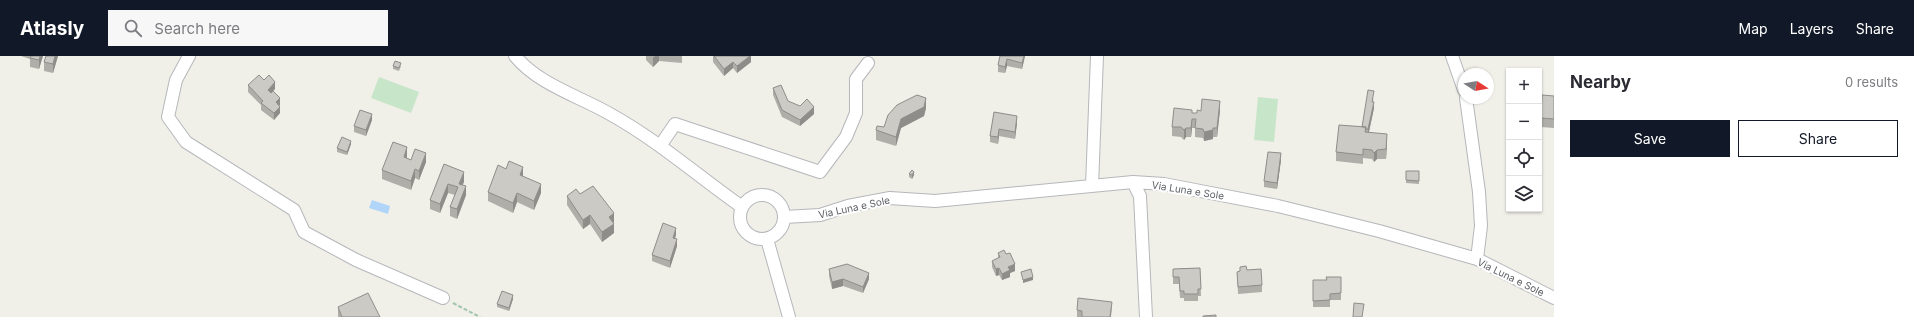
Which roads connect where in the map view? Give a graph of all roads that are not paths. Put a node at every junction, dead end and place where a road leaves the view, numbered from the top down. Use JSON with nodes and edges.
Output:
{"nodes":[{"id":1,"x":189,"y":56,"type":"edge"},
{"id":2,"x":515,"y":56,"type":"edge"},
{"id":3,"x":1097,"y":56,"type":"edge"},
{"id":4,"x":1452,"y":56,"type":"edge"},
{"id":5,"x":868,"y":63,"type":"dead end"},
{"id":6,"x":1458,"y":73,"type":"edge"},
{"id":7,"x":1467,"y":104,"type":"edge"},
{"id":8,"x":660,"y":146,"type":"junction"},
{"id":9,"x":1133,"y":182,"type":"junction"},
{"id":10,"x":1092,"y":186,"type":"junction"},
{"id":11,"x":742,"y":206,"type":"junction"},
{"id":12,"x":784,"y":217,"type":"junction"},
{"id":13,"x":767,"y":238,"type":"junction"},
{"id":14,"x":1477,"y":259,"type":"junction"},
{"id":15,"x":443,"y":298,"type":"road end"},
{"id":16,"x":1554,"y":298,"type":"edge"},
{"id":17,"x":789,"y":317,"type":"edge"},
{"id":18,"x":1146,"y":317,"type":"edge"}],
"edges":[{"from":1,"to":15,"type":"street"},
{"from":2,"to":8,"type":"street"},
{"from":3,"to":10,"type":"street"},
{"from":4,"to":6,"type":"street"},
{"from":5,"to":8,"type":"street"},
{"from":7,"to":14,"type":"street"},
{"from":8,"to":11,"type":"street"},
{"from":9,"to":10,"type":"street","name":"Via Luna e Sole"},
{"from":9,"to":14,"type":"street","name":"Via Luna e Sole"},
{"from":9,"to":18,"type":"street"},
{"from":10,"to":12,"type":"street","name":"Via Luna e Sole"},
{"from":11,"to":12,"type":"street"},
{"from":11,"to":13,"type":"street"},
{"from":12,"to":13,"type":"street"},
{"from":13,"to":17,"type":"street"},
{"from":14,"to":16,"type":"street","name":"Via Luna e Sole"}]}
